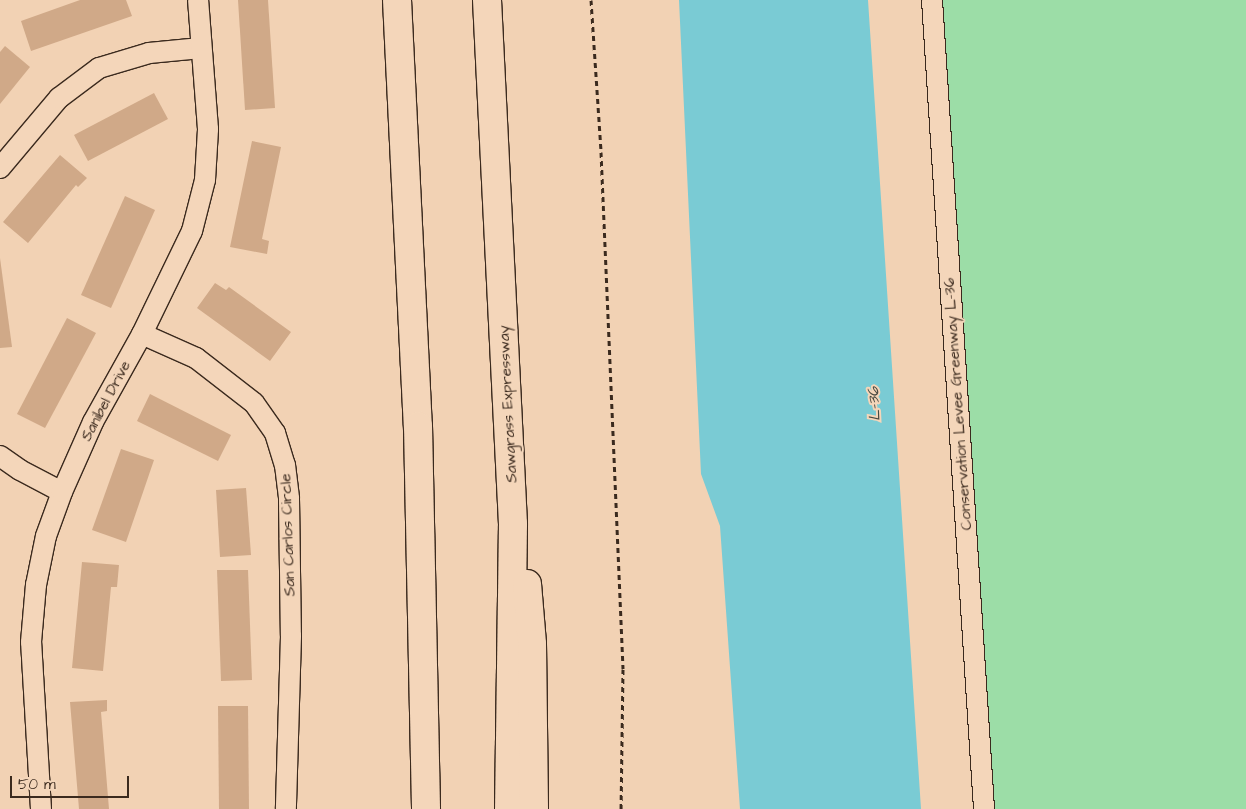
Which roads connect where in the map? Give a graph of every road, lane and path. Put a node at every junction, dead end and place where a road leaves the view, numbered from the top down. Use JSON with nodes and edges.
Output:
{"nodes":[{"id":1,"x":198,"y":0,"type":"edge"},
{"id":2,"x":397,"y":0,"type":"edge"},
{"id":3,"x":487,"y":0,"type":"edge"},
{"id":4,"x":590,"y":0,"type":"edge"},
{"id":5,"x":932,"y":0,"type":"edge"},
{"id":6,"x":201,"y":48,"type":"junction"},
{"id":7,"x":0,"y":168,"type":"edge"},
{"id":8,"x":142,"y":334,"type":"junction"},
{"id":9,"x":0,"y":456,"type":"edge"},
{"id":10,"x":62,"y":492,"type":"junction"},
{"id":11,"x":513,"y":524,"type":"junction"},
{"id":12,"x":41,"y":809,"type":"edge"},
{"id":13,"x":286,"y":809,"type":"edge"},
{"id":14,"x":426,"y":809,"type":"edge"},
{"id":15,"x":509,"y":809,"type":"edge"},
{"id":16,"x":534,"y":809,"type":"edge"},
{"id":17,"x":620,"y":809,"type":"edge"},
{"id":18,"x":984,"y":809,"type":"edge"}],
"edges":[{"from":1,"to":6,"type":"street","name":"Sanibel Drive"},
{"from":2,"to":14,"type":"highway"},
{"from":3,"to":11,"type":"highway","name":"Sawgrass Expressway"},
{"from":4,"to":17,"type":"path"},
{"from":5,"to":18,"type":"street","name":"Conservation Levee Greenway L-36"},
{"from":6,"to":7,"type":"street"},
{"from":6,"to":8,"type":"street","name":"Sanibel Drive"},
{"from":8,"to":10,"type":"street","name":"Sanibel Drive"},
{"from":8,"to":13,"type":"street","name":"San Carlos Circle"},
{"from":9,"to":10,"type":"street"},
{"from":10,"to":12,"type":"street","name":"Sanibel Drive"},
{"from":11,"to":15,"type":"highway","name":"Sawgrass Expressway"},
{"from":11,"to":16,"type":"highway"}]}
